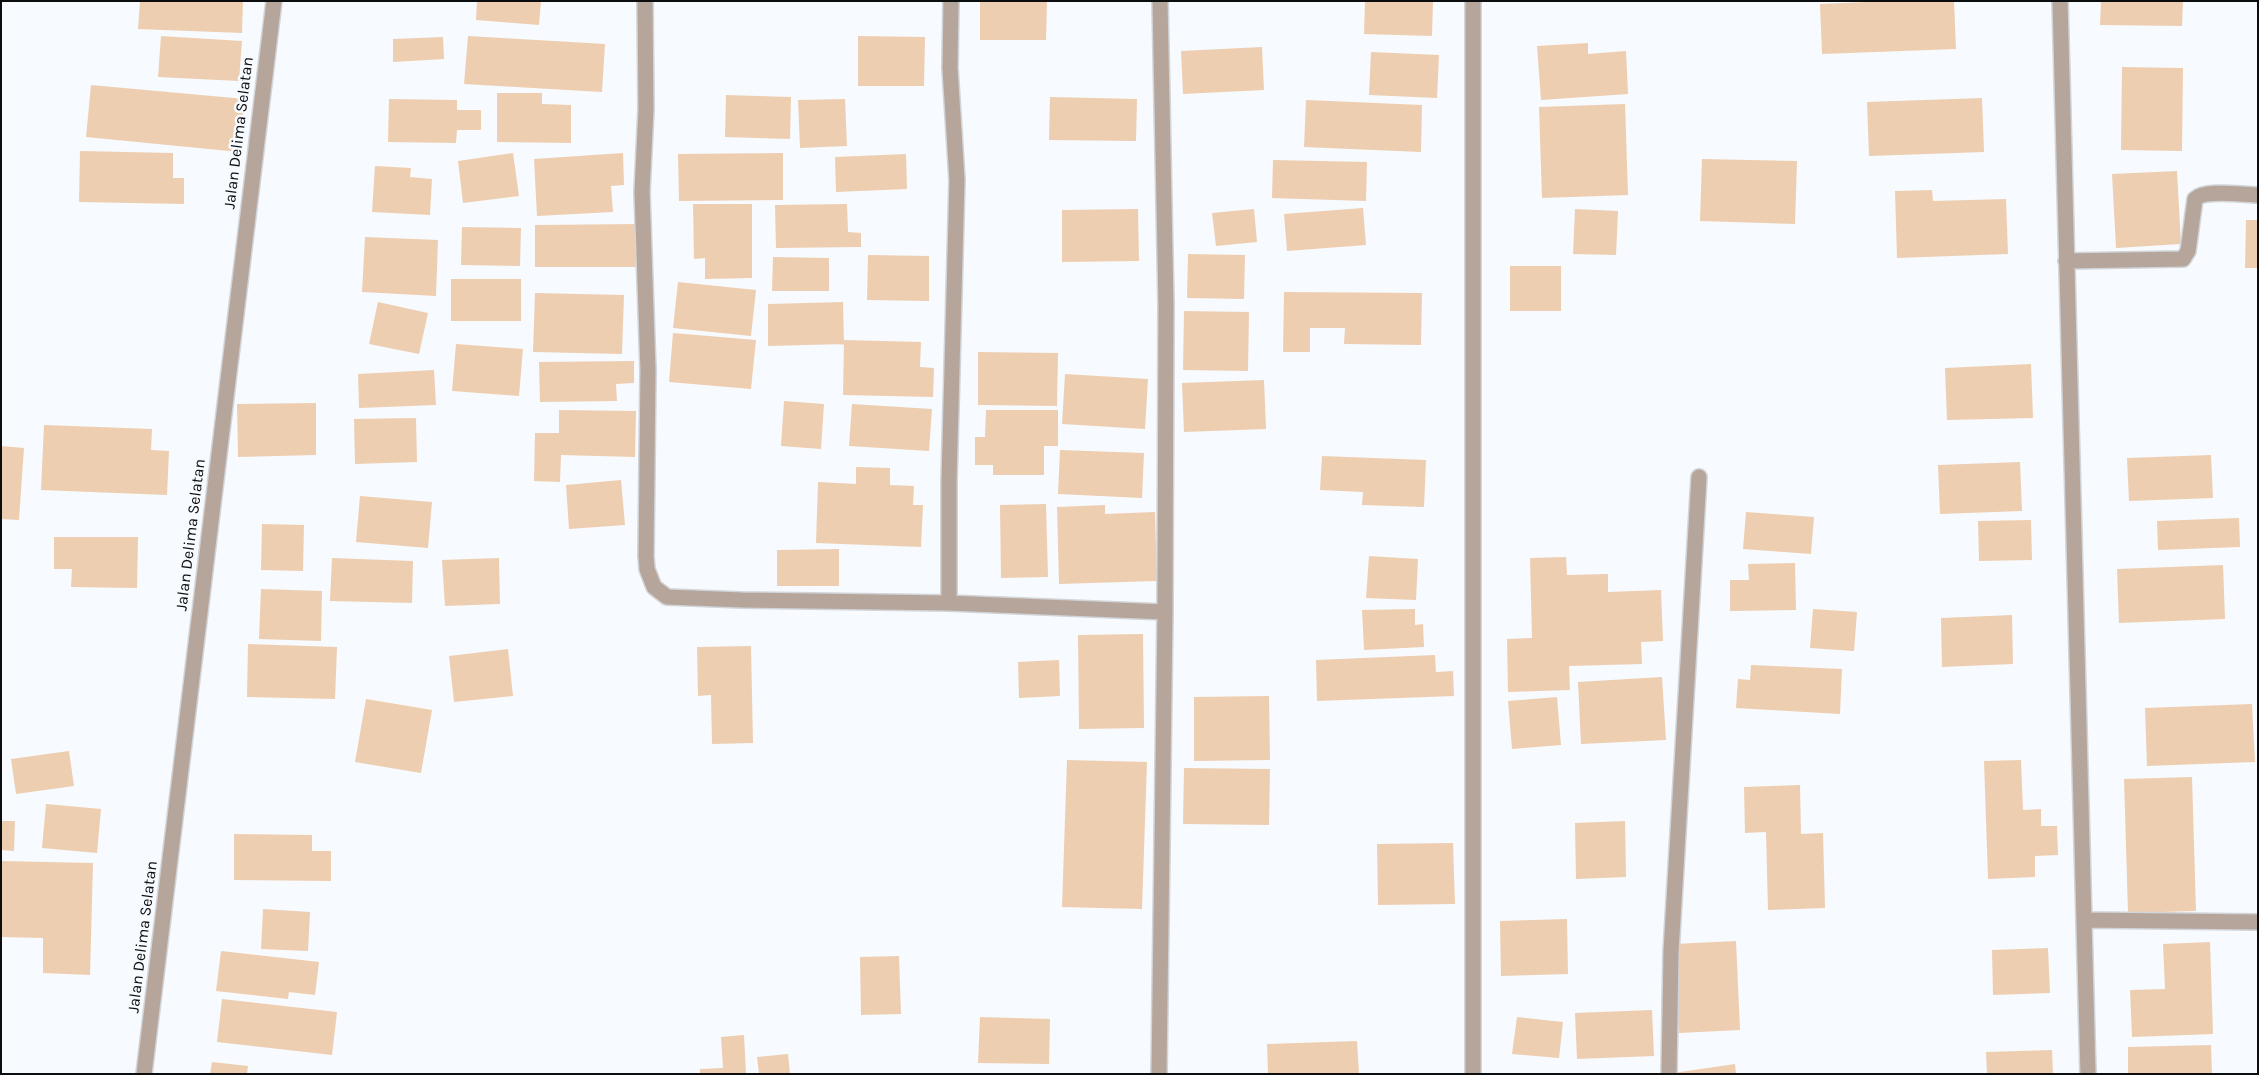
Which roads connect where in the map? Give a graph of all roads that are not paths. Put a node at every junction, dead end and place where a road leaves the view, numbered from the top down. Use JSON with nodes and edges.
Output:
{"nodes":[{"id":1,"x":274,"y":1,"type":"edge"},
{"id":2,"x":645,"y":1,"type":"edge"},
{"id":3,"x":951,"y":1,"type":"edge"},
{"id":4,"x":1160,"y":1,"type":"edge"},
{"id":5,"x":1472,"y":1,"type":"edge"},
{"id":6,"x":2060,"y":1,"type":"edge"},
{"id":7,"x":2258,"y":196,"type":"edge"},
{"id":8,"x":2066,"y":261,"type":"junction"},
{"id":9,"x":1699,"y":477,"type":"dead end"},
{"id":10,"x":949,"y":604,"type":"junction"},
{"id":11,"x":1165,"y":612,"type":"junction"},
{"id":12,"x":2084,"y":920,"type":"junction"},
{"id":13,"x":2258,"y":922,"type":"edge"},
{"id":14,"x":144,"y":1074,"type":"edge"},
{"id":15,"x":1159,"y":1074,"type":"edge"},
{"id":16,"x":1473,"y":1074,"type":"edge"},
{"id":17,"x":1669,"y":1074,"type":"edge"},
{"id":18,"x":2088,"y":1074,"type":"edge"}],
"edges":[{"from":1,"to":14,"type":"street","name":"Jalan Delima Selatan"},
{"from":2,"to":10,"type":"street"},
{"from":3,"to":10,"type":"street"},
{"from":4,"to":11,"type":"street"},
{"from":5,"to":16,"type":"street"},
{"from":6,"to":8,"type":"street"},
{"from":7,"to":8,"type":"street"},
{"from":8,"to":12,"type":"street"},
{"from":9,"to":17,"type":"street"},
{"from":10,"to":11,"type":"street"},
{"from":11,"to":15,"type":"street"},
{"from":12,"to":13,"type":"street"},
{"from":12,"to":18,"type":"street"}]}
